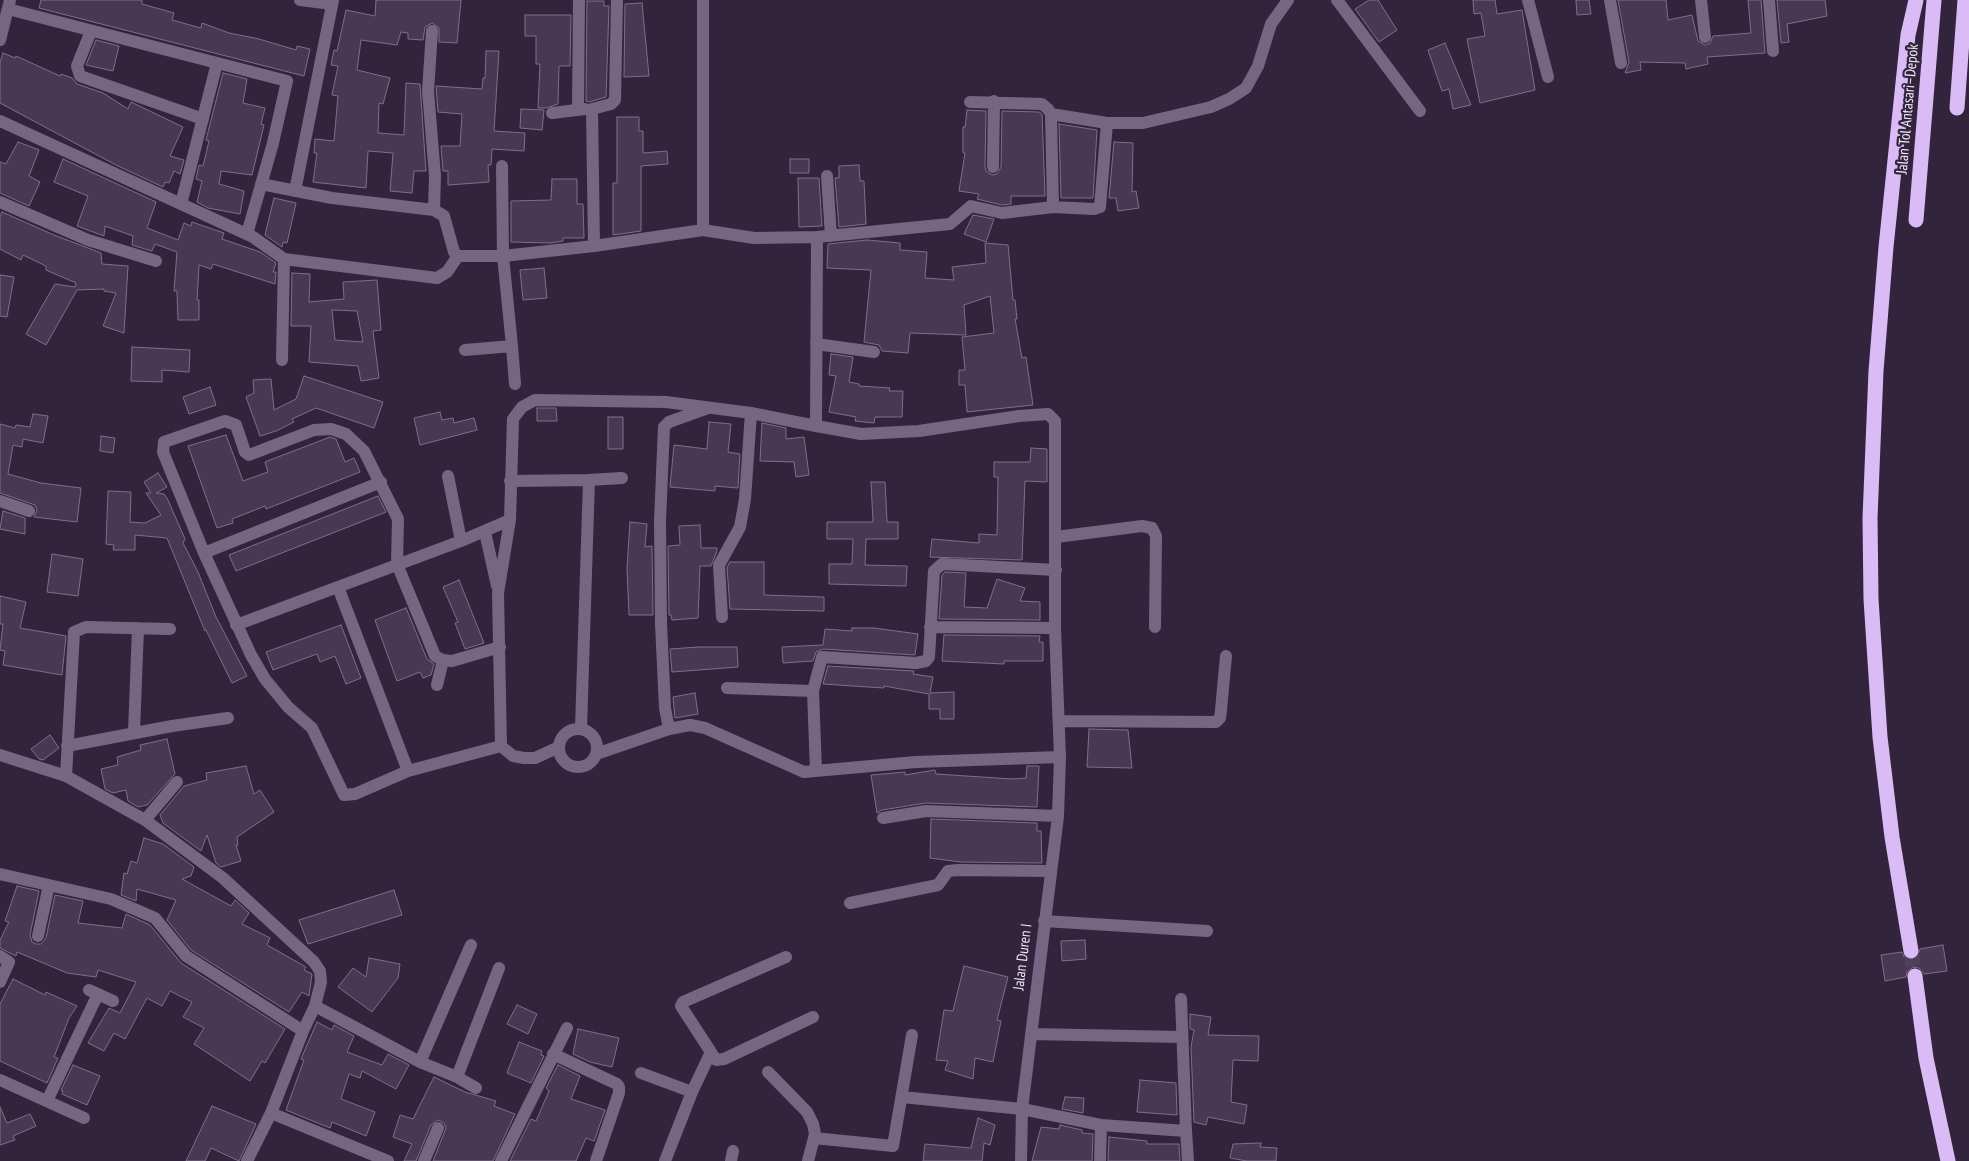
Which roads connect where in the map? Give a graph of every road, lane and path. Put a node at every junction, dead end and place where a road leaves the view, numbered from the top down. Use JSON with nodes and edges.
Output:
{"nodes":[{"id":1,"x":300,"y":0,"type":"edge"},
{"id":2,"x":579,"y":0,"type":"edge"},
{"id":3,"x":617,"y":0,"type":"edge"},
{"id":4,"x":704,"y":0,"type":"edge"},
{"id":5,"x":1288,"y":0,"type":"edge"},
{"id":6,"x":1337,"y":0,"type":"edge"},
{"id":7,"x":1528,"y":0,"type":"edge"},
{"id":8,"x":1610,"y":0,"type":"edge"},
{"id":9,"x":1701,"y":0,"type":"edge"},
{"id":10,"x":1769,"y":0,"type":"edge"},
{"id":11,"x":1916,"y":0,"type":"edge"},
{"id":12,"x":1934,"y":0,"type":"edge"},
{"id":13,"x":1965,"y":0,"type":"edge"},
{"id":14,"x":332,"y":2,"type":"edge"},
{"id":15,"x":9,"y":4,"type":"edge"},
{"id":16,"x":91,"y":31,"type":"junction"},
{"id":17,"x":432,"y":31,"type":"dead end"},
{"id":18,"x":1705,"y":37,"type":"dead end"},
{"id":19,"x":0,"y":40,"type":"edge"},
{"id":20,"x":1773,"y":51,"type":"dead end"},
{"id":21,"x":217,"y":63,"type":"junction"},
{"id":22,"x":1621,"y":63,"type":"dead end"},
{"id":23,"x":1548,"y":78,"type":"dead end"},
{"id":24,"x":994,"y":101,"type":"junction"},
{"id":25,"x":970,"y":102,"type":"dead end"},
{"id":26,"x":578,"y":108,"type":"junction"},
{"id":27,"x":1957,"y":108,"type":"dead end"},
{"id":28,"x":592,"y":109,"type":"junction"},
{"id":29,"x":1420,"y":111,"type":"dead end"},
{"id":30,"x":552,"y":113,"type":"dead end"},
{"id":31,"x":1051,"y":114,"type":"junction"},
{"id":32,"x":203,"y":119,"type":"junction"},
{"id":33,"x":0,"y":121,"type":"edge"},
{"id":34,"x":1108,"y":123,"type":"junction"},
{"id":35,"x":502,"y":166,"type":"dead end"},
{"id":36,"x":993,"y":167,"type":"dead end"},
{"id":37,"x":826,"y":176,"type":"dead end"},
{"id":38,"x":261,"y":184,"type":"junction"},
{"id":39,"x":295,"y":191,"type":"junction"},
{"id":40,"x":0,"y":202,"type":"edge"},
{"id":41,"x":181,"y":204,"type":"junction"},
{"id":42,"x":1053,"y":207,"type":"junction"},
{"id":43,"x":434,"y":210,"type":"junction"},
{"id":44,"x":1916,"y":220,"type":"dead end"},
{"id":45,"x":703,"y":230,"type":"junction"},
{"id":46,"x":247,"y":234,"type":"junction"},
{"id":47,"x":830,"y":236,"type":"junction"},
{"id":48,"x":817,"y":237,"type":"junction"},
{"id":49,"x":594,"y":246,"type":"junction"},
{"id":50,"x":458,"y":256,"type":"junction"},
{"id":51,"x":503,"y":256,"type":"junction"},
{"id":52,"x":284,"y":259,"type":"junction"},
{"id":53,"x":156,"y":261,"type":"dead end"},
{"id":54,"x":816,"y":344,"type":"junction"},
{"id":55,"x":512,"y":346,"type":"junction"},
{"id":56,"x":465,"y":350,"type":"dead end"},
{"id":57,"x":874,"y":352,"type":"dead end"},
{"id":58,"x":282,"y":360,"type":"dead end"},
{"id":59,"x":515,"y":384,"type":"dead end"},
{"id":60,"x":708,"y":408,"type":"junction"},
{"id":61,"x":751,"y":413,"type":"junction"},
{"id":62,"x":816,"y":426,"type":"junction"},
{"id":63,"x":448,"y":476,"type":"dead end"},
{"id":64,"x":622,"y":478,"type":"dead end"},
{"id":65,"x":589,"y":480,"type":"junction"},
{"id":66,"x":510,"y":481,"type":"junction"},
{"id":67,"x":381,"y":482,"type":"junction"},
{"id":68,"x":0,"y":501,"type":"edge"},
{"id":69,"x":29,"y":510,"type":"dead end"},
{"id":70,"x":510,"y":520,"type":"junction"},
{"id":71,"x":485,"y":532,"type":"junction"},
{"id":72,"x":1056,"y":537,"type":"junction"},
{"id":73,"x":461,"y":541,"type":"junction"},
{"id":74,"x":204,"y":553,"type":"junction"},
{"id":75,"x":397,"y":564,"type":"junction"},
{"id":76,"x":1056,"y":570,"type":"junction"},
{"id":77,"x":338,"y":587,"type":"junction"},
{"id":78,"x":498,"y":593,"type":"junction"},
{"id":79,"x":722,"y":617,"type":"dead end"},
{"id":80,"x":236,"y":625,"type":"junction"},
{"id":81,"x":930,"y":627,"type":"junction"},
{"id":82,"x":1155,"y":627,"type":"dead end"},
{"id":83,"x":138,"y":628,"type":"junction"},
{"id":84,"x":1055,"y":628,"type":"junction"},
{"id":85,"x":170,"y":629,"type":"dead end"},
{"id":86,"x":500,"y":647,"type":"junction"},
{"id":87,"x":1226,"y":656,"type":"dead end"},
{"id":88,"x":443,"y":660,"type":"junction"},
{"id":89,"x":437,"y":685,"type":"dead end"},
{"id":90,"x":727,"y":688,"type":"dead end"},
{"id":91,"x":813,"y":691,"type":"junction"},
{"id":92,"x":228,"y":718,"type":"dead end"},
{"id":93,"x":1059,"y":721,"type":"junction"},
{"id":94,"x":581,"y":728,"type":"junction"},
{"id":95,"x":669,"y":729,"type":"junction"},
{"id":96,"x":134,"y":732,"type":"junction"},
{"id":97,"x":67,"y":746,"type":"junction"},
{"id":98,"x":501,"y":746,"type":"junction"},
{"id":99,"x":559,"y":747,"type":"junction"},
{"id":100,"x":596,"y":754,"type":"junction"},
{"id":101,"x":0,"y":755,"type":"edge"},
{"id":102,"x":1060,"y":757,"type":"junction"},
{"id":103,"x":408,"y":771,"type":"junction"},
{"id":104,"x":816,"y":771,"type":"junction"},
{"id":105,"x":66,"y":776,"type":"junction"},
{"id":106,"x":176,"y":782,"type":"dead end"},
{"id":107,"x":1058,"y":816,"type":"junction"},
{"id":108,"x":883,"y":818,"type":"dead end"},
{"id":109,"x":145,"y":820,"type":"junction"},
{"id":110,"x":1050,"y":871,"type":"junction"},
{"id":111,"x":0,"y":874,"type":"edge"},
{"id":112,"x":49,"y":885,"type":"junction"},
{"id":113,"x":850,"y":903,"type":"dead end"},
{"id":114,"x":1044,"y":921,"type":"junction"},
{"id":115,"x":1207,"y":931,"type":"dead end"},
{"id":116,"x":38,"y":936,"type":"dead end"},
{"id":117,"x":471,"y":946,"type":"dead end"},
{"id":118,"x":1911,"y":950,"type":"tunnel mouth"},
{"id":119,"x":0,"y":956,"type":"edge"},
{"id":120,"x":786,"y":957,"type":"dead end"},
{"id":121,"x":499,"y":968,"type":"dead end"},
{"id":122,"x":1914,"y":976,"type":"tunnel mouth"},
{"id":123,"x":0,"y":982,"type":"edge"},
{"id":124,"x":1182,"y":999,"type":"dead end"},
{"id":125,"x":113,"y":1001,"type":"dead end"},
{"id":126,"x":315,"y":1006,"type":"junction"},
{"id":127,"x":814,"y":1017,"type":"dead end"},
{"id":128,"x":567,"y":1028,"type":"dead end"},
{"id":129,"x":303,"y":1031,"type":"junction"},
{"id":130,"x":1030,"y":1034,"type":"junction"},
{"id":131,"x":912,"y":1035,"type":"dead end"},
{"id":132,"x":1181,"y":1037,"type":"junction"},
{"id":133,"x":553,"y":1054,"type":"junction"},
{"id":134,"x":710,"y":1054,"type":"junction"},
{"id":135,"x":420,"y":1062,"type":"junction"},
{"id":136,"x":768,"y":1072,"type":"dead end"},
{"id":137,"x":641,"y":1073,"type":"dead end"},
{"id":138,"x":458,"y":1078,"type":"junction"},
{"id":139,"x":0,"y":1080,"type":"edge"},
{"id":140,"x":476,"y":1088,"type":"dead end"},
{"id":141,"x":692,"y":1092,"type":"junction"},
{"id":142,"x":902,"y":1097,"type":"junction"},
{"id":143,"x":47,"y":1101,"type":"junction"},
{"id":144,"x":1022,"y":1109,"type":"junction"},
{"id":145,"x":271,"y":1113,"type":"junction"},
{"id":146,"x":84,"y":1118,"type":"dead end"},
{"id":147,"x":1101,"y":1125,"type":"junction"},
{"id":148,"x":438,"y":1128,"type":"dead end"},
{"id":149,"x":1186,"y":1131,"type":"junction"},
{"id":150,"x":814,"y":1138,"type":"junction"},
{"id":151,"x":247,"y":1161,"type":"edge"},
{"id":152,"x":388,"y":1161,"type":"edge"},
{"id":153,"x":424,"y":1161,"type":"edge"},
{"id":154,"x":501,"y":1161,"type":"edge"},
{"id":155,"x":596,"y":1161,"type":"edge"},
{"id":156,"x":665,"y":1161,"type":"edge"},
{"id":157,"x":808,"y":1161,"type":"edge"},
{"id":158,"x":1021,"y":1161,"type":"edge"},
{"id":159,"x":1100,"y":1161,"type":"edge"},
{"id":160,"x":1188,"y":1161,"type":"edge"},
{"id":161,"x":1948,"y":1161,"type":"edge"}],
"edges":[{"from":1,"to":14,"type":"street"},
{"from":2,"to":26,"type":"street"},
{"from":3,"to":28,"type":"street"},
{"from":4,"to":45,"type":"street"},
{"from":5,"to":34,"type":"street"},
{"from":6,"to":29,"type":"street"},
{"from":7,"to":23,"type":"street"},
{"from":8,"to":22,"type":"street"},
{"from":9,"to":18,"type":"street"},
{"from":10,"to":20,"type":"street"},
{"from":11,"to":118,"type":"highway"},
{"from":12,"to":44,"type":"highway","name":"Jalan Tol Antasari–Depok"},
{"from":13,"to":27,"type":"highway"},
{"from":14,"to":39,"type":"street"},
{"from":15,"to":16,"type":"street"},
{"from":15,"to":19,"type":"street"},
{"from":16,"to":21,"type":"street"},
{"from":16,"to":32,"type":"street"},
{"from":17,"to":43,"type":"street"},
{"from":21,"to":32,"type":"street"},
{"from":21,"to":38,"type":"street"},
{"from":24,"to":25,"type":"street"},
{"from":24,"to":31,"type":"street"},
{"from":24,"to":36,"type":"street"},
{"from":26,"to":28,"type":"street"},
{"from":26,"to":30,"type":"street"},
{"from":28,"to":49,"type":"street"},
{"from":31,"to":34,"type":"street"},
{"from":31,"to":42,"type":"street"},
{"from":32,"to":41,"type":"street"},
{"from":33,"to":41,"type":"street"},
{"from":34,"to":42,"type":"street"},
{"from":35,"to":51,"type":"street"},
{"from":37,"to":47,"type":"street"},
{"from":38,"to":39,"type":"street"},
{"from":38,"to":46,"type":"street"},
{"from":39,"to":43,"type":"street"},
{"from":40,"to":53,"type":"street"},
{"from":41,"to":46,"type":"street"},
{"from":42,"to":47,"type":"street"},
{"from":43,"to":50,"type":"street"},
{"from":45,"to":48,"type":"street"},
{"from":45,"to":49,"type":"street"},
{"from":46,"to":52,"type":"street"},
{"from":47,"to":48,"type":"street"},
{"from":48,"to":54,"type":"street"},
{"from":49,"to":51,"type":"street"},
{"from":50,"to":51,"type":"street"},
{"from":50,"to":52,"type":"street"},
{"from":51,"to":55,"type":"street"},
{"from":52,"to":58,"type":"street"},
{"from":54,"to":57,"type":"street"},
{"from":54,"to":62,"type":"street"},
{"from":55,"to":56,"type":"street"},
{"from":55,"to":59,"type":"street"},
{"from":60,"to":61,"type":"street"},
{"from":60,"to":66,"type":"street"},
{"from":60,"to":95,"type":"street"},
{"from":61,"to":62,"type":"street"},
{"from":61,"to":79,"type":"street"},
{"from":62,"to":72,"type":"street","name":"Jalan Duren I"},
{"from":63,"to":73,"type":"street"},
{"from":64,"to":65,"type":"street"},
{"from":65,"to":66,"type":"street"},
{"from":65,"to":94,"type":"street"},
{"from":66,"to":70,"type":"street"},
{"from":67,"to":74,"type":"street"},
{"from":67,"to":74,"type":"street"},
{"from":67,"to":75,"type":"street"},
{"from":68,"to":69,"type":"street"},
{"from":70,"to":71,"type":"street"},
{"from":70,"to":78,"type":"street"},
{"from":71,"to":73,"type":"street"},
{"from":71,"to":78,"type":"street"},
{"from":72,"to":76,"type":"street","name":"Jalan Duren I"},
{"from":72,"to":82,"type":"street"},
{"from":73,"to":75,"type":"street"},
{"from":74,"to":80,"type":"street"},
{"from":75,"to":77,"type":"street"},
{"from":75,"to":88,"type":"street"},
{"from":76,"to":81,"type":"street"},
{"from":76,"to":84,"type":"street","name":"Jalan Duren I"},
{"from":77,"to":80,"type":"street"},
{"from":77,"to":103,"type":"street"},
{"from":78,"to":86,"type":"street"},
{"from":80,"to":103,"type":"street"},
{"from":81,"to":84,"type":"street"},
{"from":81,"to":91,"type":"street"},
{"from":83,"to":85,"type":"street"},
{"from":83,"to":96,"type":"street"},
{"from":83,"to":97,"type":"street"},
{"from":84,"to":93,"type":"street","name":"Jalan Duren I"},
{"from":86,"to":88,"type":"street"},
{"from":86,"to":98,"type":"street"},
{"from":87,"to":93,"type":"street"},
{"from":88,"to":89,"type":"street"},
{"from":90,"to":91,"type":"street"},
{"from":91,"to":104,"type":"street"},
{"from":92,"to":96,"type":"street"},
{"from":93,"to":102,"type":"street","name":"Jalan Duren I"},
{"from":94,"to":99,"type":"street"},
{"from":94,"to":100,"type":"street"},
{"from":95,"to":100,"type":"street"},
{"from":95,"to":104,"type":"street"},
{"from":96,"to":97,"type":"street"},
{"from":97,"to":105,"type":"street"},
{"from":98,"to":99,"type":"street"},
{"from":98,"to":103,"type":"street"},
{"from":99,"to":100,"type":"street"},
{"from":101,"to":105,"type":"street"},
{"from":102,"to":104,"type":"street"},
{"from":102,"to":107,"type":"street","name":"Jalan Duren I"},
{"from":105,"to":109,"type":"street"},
{"from":106,"to":109,"type":"street"},
{"from":107,"to":108,"type":"street"},
{"from":107,"to":110,"type":"street","name":"Jalan Duren I"},
{"from":109,"to":126,"type":"street"},
{"from":110,"to":113,"type":"street"},
{"from":110,"to":114,"type":"street","name":"Jalan Duren I"},
{"from":111,"to":112,"type":"street"},
{"from":112,"to":116,"type":"street"},
{"from":112,"to":129,"type":"street"},
{"from":114,"to":115,"type":"street"},
{"from":114,"to":130,"type":"street","name":"Jalan Duren I"},
{"from":117,"to":135,"type":"street"},
{"from":119,"to":123,"type":"street"},
{"from":120,"to":134,"type":"street"},
{"from":121,"to":138,"type":"street"},
{"from":122,"to":161,"type":"highway"},
{"from":124,"to":132,"type":"street"},
{"from":125,"to":143,"type":"street"},
{"from":126,"to":129,"type":"street"},
{"from":126,"to":135,"type":"street"},
{"from":127,"to":134,"type":"street"},
{"from":128,"to":133,"type":"street"},
{"from":129,"to":145,"type":"street"},
{"from":130,"to":132,"type":"street"},
{"from":130,"to":144,"type":"street","name":"Jalan Duren I"},
{"from":131,"to":142,"type":"street"},
{"from":132,"to":149,"type":"street"},
{"from":133,"to":154,"type":"street"},
{"from":133,"to":155,"type":"street"},
{"from":134,"to":141,"type":"street"},
{"from":135,"to":138,"type":"street"},
{"from":136,"to":150,"type":"street"},
{"from":137,"to":141,"type":"street"},
{"from":138,"to":140,"type":"street"},
{"from":139,"to":143,"type":"street"},
{"from":141,"to":156,"type":"street"},
{"from":142,"to":144,"type":"street"},
{"from":142,"to":150,"type":"street"},
{"from":143,"to":146,"type":"street"},
{"from":144,"to":147,"type":"street"},
{"from":144,"to":158,"type":"street","name":"Jalan Duren I"},
{"from":145,"to":151,"type":"street"},
{"from":145,"to":152,"type":"street"},
{"from":147,"to":149,"type":"street"},
{"from":147,"to":159,"type":"street"},
{"from":148,"to":153,"type":"street"},
{"from":149,"to":160,"type":"street"},
{"from":150,"to":157,"type":"street"}]}
